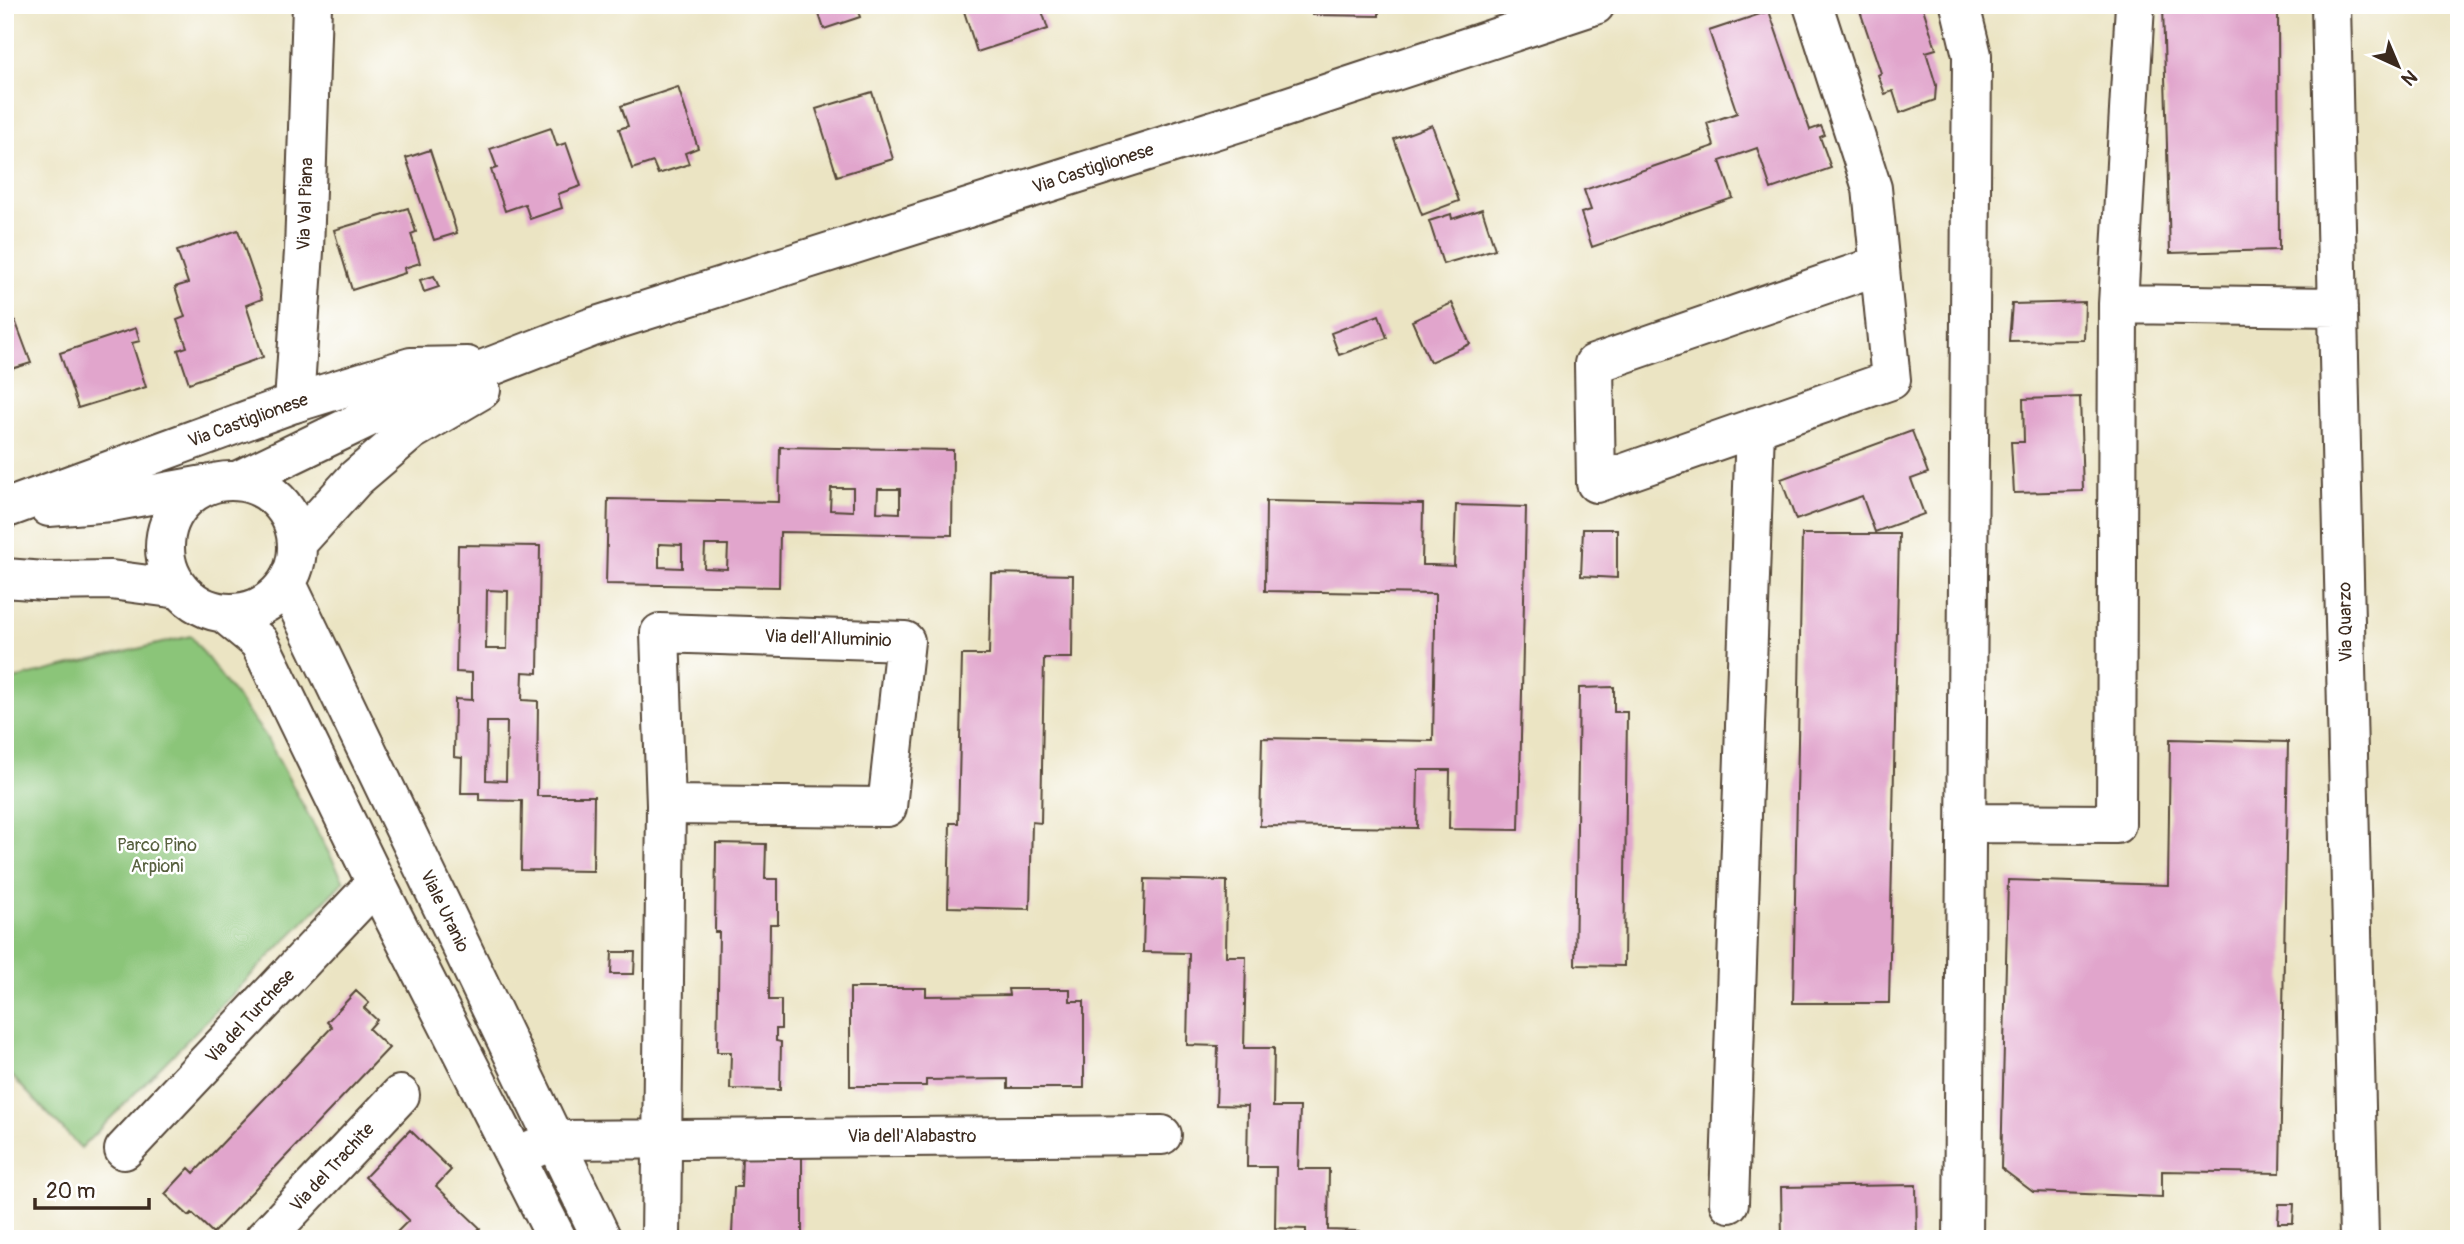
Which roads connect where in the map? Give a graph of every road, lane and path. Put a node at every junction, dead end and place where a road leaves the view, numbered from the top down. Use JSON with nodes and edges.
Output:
{"nodes":[{"id":1,"x":312,"y":5,"type":"edge"},
{"id":2,"x":1595,"y":5,"type":"edge"},
{"id":3,"x":1812,"y":5,"type":"edge"},
{"id":4,"x":1960,"y":5,"type":"edge"},
{"id":5,"x":2135,"y":5,"type":"edge"},
{"id":6,"x":2331,"y":5,"type":"edge"},
{"id":7,"x":1880,"y":265,"type":"junction"},
{"id":8,"x":2118,"y":304,"type":"junction"},
{"id":9,"x":2337,"y":307,"type":"junction"},
{"id":10,"x":590,"y":328,"type":"junction"},
{"id":11,"x":493,"y":366,"type":"junction"},
{"id":12,"x":294,"y":403,"type":"junction"},
{"id":13,"x":1755,"y":427,"type":"junction"},
{"id":14,"x":224,"y":482,"type":"junction"},
{"id":15,"x":8,"y":507,"type":"edge"},
{"id":16,"x":298,"y":542,"type":"junction"},
{"id":17,"x":5,"y":578,"type":"edge"},
{"id":18,"x":287,"y":584,"type":"junction"},
{"id":19,"x":179,"y":589,"type":"junction"},
{"id":20,"x":224,"y":613,"type":"junction"},
{"id":21,"x":666,"y":805,"type":"junction"},
{"id":22,"x":1967,"y":823,"type":"junction"},
{"id":23,"x":376,"y":883,"type":"junction"},
{"id":24,"x":400,"y":1095,"type":"dead end"},
{"id":25,"x":1162,"y":1135,"type":"dead end"},
{"id":26,"x":662,"y":1138,"type":"junction"},
{"id":27,"x":555,"y":1140,"type":"junction"},
{"id":28,"x":124,"y":1150,"type":"dead end"},
{"id":29,"x":516,"y":1156,"type":"junction"},
{"id":30,"x":1729,"y":1202,"type":"dead end"},
{"id":31,"x":264,"y":1239,"type":"edge"},
{"id":32,"x":557,"y":1239,"type":"edge"},
{"id":33,"x":602,"y":1239,"type":"edge"},
{"id":34,"x":662,"y":1239,"type":"edge"},
{"id":35,"x":1964,"y":1239,"type":"edge"},
{"id":36,"x":2359,"y":1239,"type":"edge"}],
"edges":[{"from":1,"to":12,"type":"main road","name":"Via Val Piana"},
{"from":2,"to":10,"type":"main road","name":"Via Castiglionese"},
{"from":3,"to":7,"type":"main road"},
{"from":4,"to":22,"type":"main road"},
{"from":5,"to":8,"type":"main road"},
{"from":6,"to":9,"type":"main road","name":"Via Quarzo"},
{"from":7,"to":13,"type":"main road"},
{"from":7,"to":13,"type":"main road"},
{"from":8,"to":9,"type":"main road"},
{"from":8,"to":22,"type":"main road"},
{"from":9,"to":36,"type":"main road","name":"Via Quarzo"},
{"from":10,"to":11,"type":"main road","name":"Via Castiglionese"},
{"from":10,"to":16,"type":"main road","name":"Via Castiglionese"},
{"from":11,"to":12,"type":"main road","name":"Via Castiglionese"},
{"from":11,"to":14,"type":"main road","name":"Via Castiglionese"},
{"from":12,"to":15,"type":"main road","name":"Via Castiglionese"},
{"from":13,"to":30,"type":"main road"},
{"from":14,"to":15,"type":"main road","name":"Via Castiglionese"},
{"from":14,"to":16,"type":"main road"},
{"from":14,"to":19,"type":"main road","name":"Via Castiglionese"},
{"from":16,"to":18,"type":"main road","name":"Via Castiglionese"},
{"from":17,"to":19,"type":"main road"},
{"from":18,"to":20,"type":"main road"},
{"from":18,"to":27,"type":"main road","name":"Viale Uranio"},
{"from":19,"to":20,"type":"main road"},
{"from":20,"to":23,"type":"main road"},
{"from":21,"to":21,"type":"main road","name":"Via dell'Alluminio"},
{"from":21,"to":26,"type":"main road","name":"Via dell'Alluminio"},
{"from":22,"to":35,"type":"main road"},
{"from":23,"to":28,"type":"main road","name":"Via del Turchese"},
{"from":23,"to":29,"type":"main road"},
{"from":24,"to":31,"type":"main road","name":"Via del Trachite"},
{"from":25,"to":26,"type":"main road","name":"Via dell'Alabastro"},
{"from":26,"to":27,"type":"main road","name":"Via dell'Alabastro"},
{"from":26,"to":34,"type":"main road","name":"Via dell'Alluminio"},
{"from":27,"to":29,"type":"main road"},
{"from":27,"to":33,"type":"main road","name":"Viale Uranio"},
{"from":29,"to":32,"type":"main road"}]}
